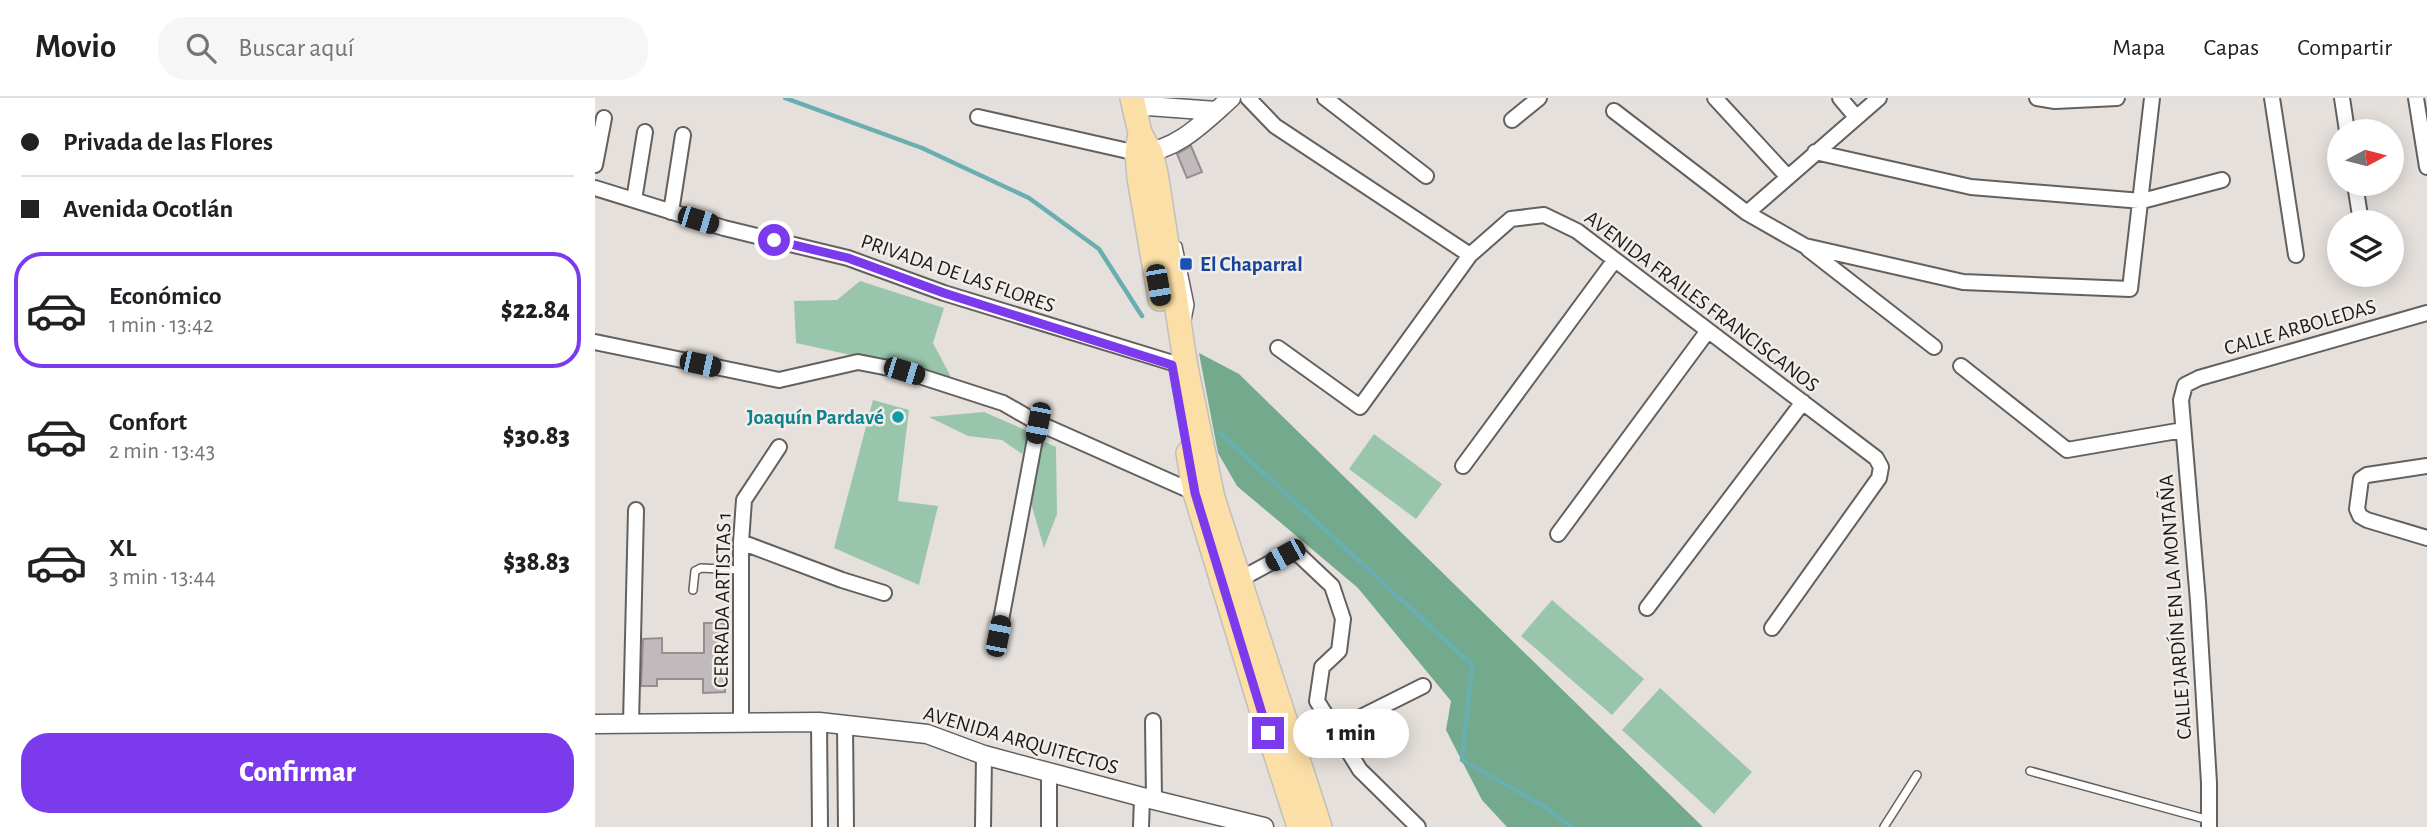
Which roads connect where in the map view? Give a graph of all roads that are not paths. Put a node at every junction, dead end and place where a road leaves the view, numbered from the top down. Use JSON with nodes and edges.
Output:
{"nodes":[{"id":1,"x":1231,"y":98,"type":"edge"},
{"id":2,"x":1248,"y":98,"type":"edge"},
{"id":3,"x":1325,"y":98,"type":"edge"},
{"id":4,"x":1539,"y":98,"type":"edge"},
{"id":5,"x":1715,"y":98,"type":"edge"},
{"id":6,"x":1840,"y":98,"type":"edge"},
{"id":7,"x":1879,"y":98,"type":"edge"},
{"id":8,"x":2037,"y":98,"type":"edge"},
{"id":9,"x":2117,"y":98,"type":"edge"},
{"id":10,"x":2152,"y":98,"type":"edge"},
{"id":11,"x":2272,"y":98,"type":"edge"},
{"id":12,"x":2342,"y":98,"type":"edge"},
{"id":13,"x":2416,"y":98,"type":"edge"},
{"id":14,"x":1133,"y":102,"type":"edge"},
{"id":15,"x":1216,"y":111,"type":"junction"},
{"id":16,"x":1614,"y":111,"type":"dead end"},
{"id":17,"x":978,"y":117,"type":"dead end"},
{"id":18,"x":1856,"y":117,"type":"junction"},
{"id":19,"x":604,"y":118,"type":"dead end"},
{"id":20,"x":2345,"y":119,"type":"edge"},
{"id":21,"x":1512,"y":120,"type":"dead end"},
{"id":22,"x":646,"y":132,"type":"dead end"},
{"id":23,"x":683,"y":135,"type":"dead end"},
{"id":24,"x":1143,"y":146,"type":"junction"},
{"id":25,"x":1815,"y":152,"type":"junction"},
{"id":26,"x":595,"y":165,"type":"edge"},
{"id":27,"x":2427,"y":167,"type":"edge"},
{"id":28,"x":1426,"y":176,"type":"dead end"},
{"id":29,"x":1787,"y":177,"type":"junction"},
{"id":30,"x":2222,"y":180,"type":"dead end"},
{"id":31,"x":595,"y":188,"type":"edge"},
{"id":32,"x":634,"y":200,"type":"junction"},
{"id":33,"x":2142,"y":201,"type":"junction"},
{"id":34,"x":671,"y":212,"type":"junction"},
{"id":35,"x":1747,"y":213,"type":"junction"},
{"id":36,"x":1805,"y":246,"type":"junction"},
{"id":37,"x":1470,"y":255,"type":"junction"},
{"id":38,"x":2296,"y":256,"type":"dead end"},
{"id":39,"x":1614,"y":261,"type":"junction"},
{"id":40,"x":2427,"y":313,"type":"edge"},
{"id":41,"x":1707,"y":332,"type":"junction"},
{"id":42,"x":595,"y":342,"type":"edge"},
{"id":43,"x":1934,"y":347,"type":"dead end"},
{"id":44,"x":1278,"y":348,"type":"dead end"},
{"id":45,"x":1180,"y":360,"type":"junction"},
{"id":46,"x":1961,"y":366,"type":"dead end"},
{"id":47,"x":2186,"y":385,"type":"joint"},
{"id":48,"x":1803,"y":402,"type":"junction"},
{"id":49,"x":1038,"y":423,"type":"junction"},
{"id":50,"x":2183,"y":430,"type":"junction"},
{"id":51,"x":779,"y":447,"type":"dead end"},
{"id":52,"x":1463,"y":466,"type":"dead end"},
{"id":53,"x":2427,"y":466,"type":"edge"},
{"id":54,"x":1204,"y":495,"type":"junction"},
{"id":55,"x":636,"y":510,"type":"dead end"},
{"id":56,"x":1559,"y":534,"type":"dead end"},
{"id":57,"x":2427,"y":538,"type":"edge"},
{"id":58,"x":741,"y":542,"type":"junction"},
{"id":59,"x":741,"y":570,"type":"junction"},
{"id":60,"x":1232,"y":584,"type":"junction"},
{"id":61,"x":693,"y":590,"type":"dead end"},
{"id":62,"x":884,"y":593,"type":"dead end"},
{"id":63,"x":1647,"y":608,"type":"dead end"},
{"id":64,"x":1772,"y":628,"type":"dead end"},
{"id":65,"x":998,"y":636,"type":"dead end"},
{"id":66,"x":1423,"y":686,"type":"dead end"},
{"id":67,"x":1153,"y":721,"type":"dead end"},
{"id":68,"x":741,"y":722,"type":"junction"},
{"id":69,"x":819,"y":722,"type":"junction"},
{"id":70,"x":595,"y":723,"type":"edge"},
{"id":71,"x":631,"y":723,"type":"junction"},
{"id":72,"x":845,"y":725,"type":"junction"},
{"id":73,"x":1335,"y":730,"type":"junction"},
{"id":74,"x":984,"y":755,"type":"junction"},
{"id":75,"x":2030,"y":771,"type":"dead end"},
{"id":76,"x":1049,"y":772,"type":"junction"},
{"id":77,"x":1917,"y":775,"type":"dead end"},
{"id":78,"x":1148,"y":799,"type":"junction"},
{"id":79,"x":2209,"y":824,"type":"edge"},
{"id":80,"x":820,"y":827,"type":"edge"},
{"id":81,"x":846,"y":827,"type":"edge"},
{"id":82,"x":983,"y":827,"type":"edge"},
{"id":83,"x":1049,"y":827,"type":"edge"},
{"id":84,"x":1141,"y":827,"type":"edge"},
{"id":85,"x":1263,"y":827,"type":"edge"},
{"id":86,"x":1299,"y":827,"type":"edge"},
{"id":87,"x":1320,"y":827,"type":"edge"},
{"id":88,"x":1418,"y":827,"type":"edge"},
{"id":89,"x":1884,"y":827,"type":"edge"}],
"edges":[{"from":1,"to":15,"type":"street"},
{"from":2,"to":37,"type":"street"},
{"from":3,"to":28,"type":"street"},
{"from":4,"to":21,"type":"street"},
{"from":5,"to":29,"type":"street"},
{"from":6,"to":18,"type":"street"},
{"from":7,"to":18,"type":"street"},
{"from":8,"to":9,"type":"street"},
{"from":10,"to":33,"type":"street"},
{"from":11,"to":38,"type":"street"},
{"from":12,"to":20,"type":"street"},
{"from":13,"to":27,"type":"street"},
{"from":14,"to":15,"type":"street"},
{"from":14,"to":24,"type":"main road"},
{"from":15,"to":24,"type":"street"},
{"from":16,"to":35,"type":"street"},
{"from":17,"to":24,"type":"street"},
{"from":18,"to":25,"type":"street"},
{"from":19,"to":26,"type":"street"},
{"from":22,"to":32,"type":"street"},
{"from":23,"to":34,"type":"street"},
{"from":24,"to":45,"type":"main road"},
{"from":24,"to":45,"type":"main road"},
{"from":25,"to":29,"type":"street"},
{"from":25,"to":33,"type":"street"},
{"from":29,"to":35,"type":"street"},
{"from":30,"to":33,"type":"street"},
{"from":31,"to":32,"type":"street","name":"PRIVADA DE LAS FLORES"},
{"from":32,"to":34,"type":"street","name":"PRIVADA DE LAS FLORES"},
{"from":33,"to":36,"type":"street"},
{"from":34,"to":45,"type":"street","name":"PRIVADA DE LAS FLORES"},
{"from":35,"to":36,"type":"street"},
{"from":36,"to":43,"type":"street"},
{"from":37,"to":39,"type":"street","name":"AVENIDA FRAILES FRANCISCANOS"},
{"from":37,"to":44,"type":"street","name":"AVENIDA FRAILES FRANCISCANOS"},
{"from":39,"to":41,"type":"street","name":"AVENIDA FRAILES FRANCISCANOS"},
{"from":39,"to":52,"type":"street"},
{"from":40,"to":47,"type":"street","name":"CALLE ARBOLEDAS"},
{"from":41,"to":48,"type":"street","name":"AVENIDA FRAILES FRANCISCANOS"},
{"from":41,"to":56,"type":"street"},
{"from":42,"to":49,"type":"street"},
{"from":45,"to":54,"type":"main road"},
{"from":46,"to":50,"type":"street"},
{"from":47,"to":50,"type":"street","name":"CALLE JARDÍN EN LA MONTAÑA"},
{"from":48,"to":63,"type":"street"},
{"from":48,"to":64,"type":"street","name":"AVENIDA FRAILES FRANCISCANOS"},
{"from":49,"to":54,"type":"street"},
{"from":49,"to":65,"type":"street"},
{"from":50,"to":79,"type":"street","name":"CALLE JARDÍN EN LA MONTAÑA"},
{"from":51,"to":58,"type":"street","name":"CERRADA ARTISTAS 1"},
{"from":53,"to":57,"type":"street"},
{"from":54,"to":60,"type":"main road"},
{"from":55,"to":71,"type":"street"},
{"from":58,"to":59,"type":"street","name":"CERRADA ARTISTAS 1"},
{"from":58,"to":62,"type":"street"},
{"from":59,"to":61,"type":"lane"},
{"from":59,"to":68,"type":"street","name":"CERRADA ARTISTAS 1"},
{"from":60,"to":73,"type":"street"},
{"from":60,"to":86,"type":"main road"},
{"from":60,"to":87,"type":"main road"},
{"from":66,"to":73,"type":"street"},
{"from":67,"to":78,"type":"street"},
{"from":68,"to":69,"type":"street","name":"AVENIDA ARQUITECTOS"},
{"from":68,"to":71,"type":"street","name":"AVENIDA ARQUITECTOS"},
{"from":69,"to":72,"type":"street","name":"AVENIDA ARQUITECTOS"},
{"from":69,"to":80,"type":"street"},
{"from":70,"to":71,"type":"street","name":"AVENIDA ARQUITECTOS"},
{"from":72,"to":74,"type":"street","name":"AVENIDA ARQUITECTOS"},
{"from":72,"to":81,"type":"street"},
{"from":73,"to":88,"type":"street"},
{"from":74,"to":76,"type":"street","name":"AVENIDA ARQUITECTOS"},
{"from":74,"to":82,"type":"street"},
{"from":75,"to":79,"type":"lane"},
{"from":76,"to":78,"type":"street","name":"AVENIDA ARQUITECTOS"},
{"from":76,"to":83,"type":"street"},
{"from":77,"to":89,"type":"lane"},
{"from":78,"to":84,"type":"street"},
{"from":78,"to":85,"type":"street","name":"AVENIDA ARQUITECTOS"}]}
